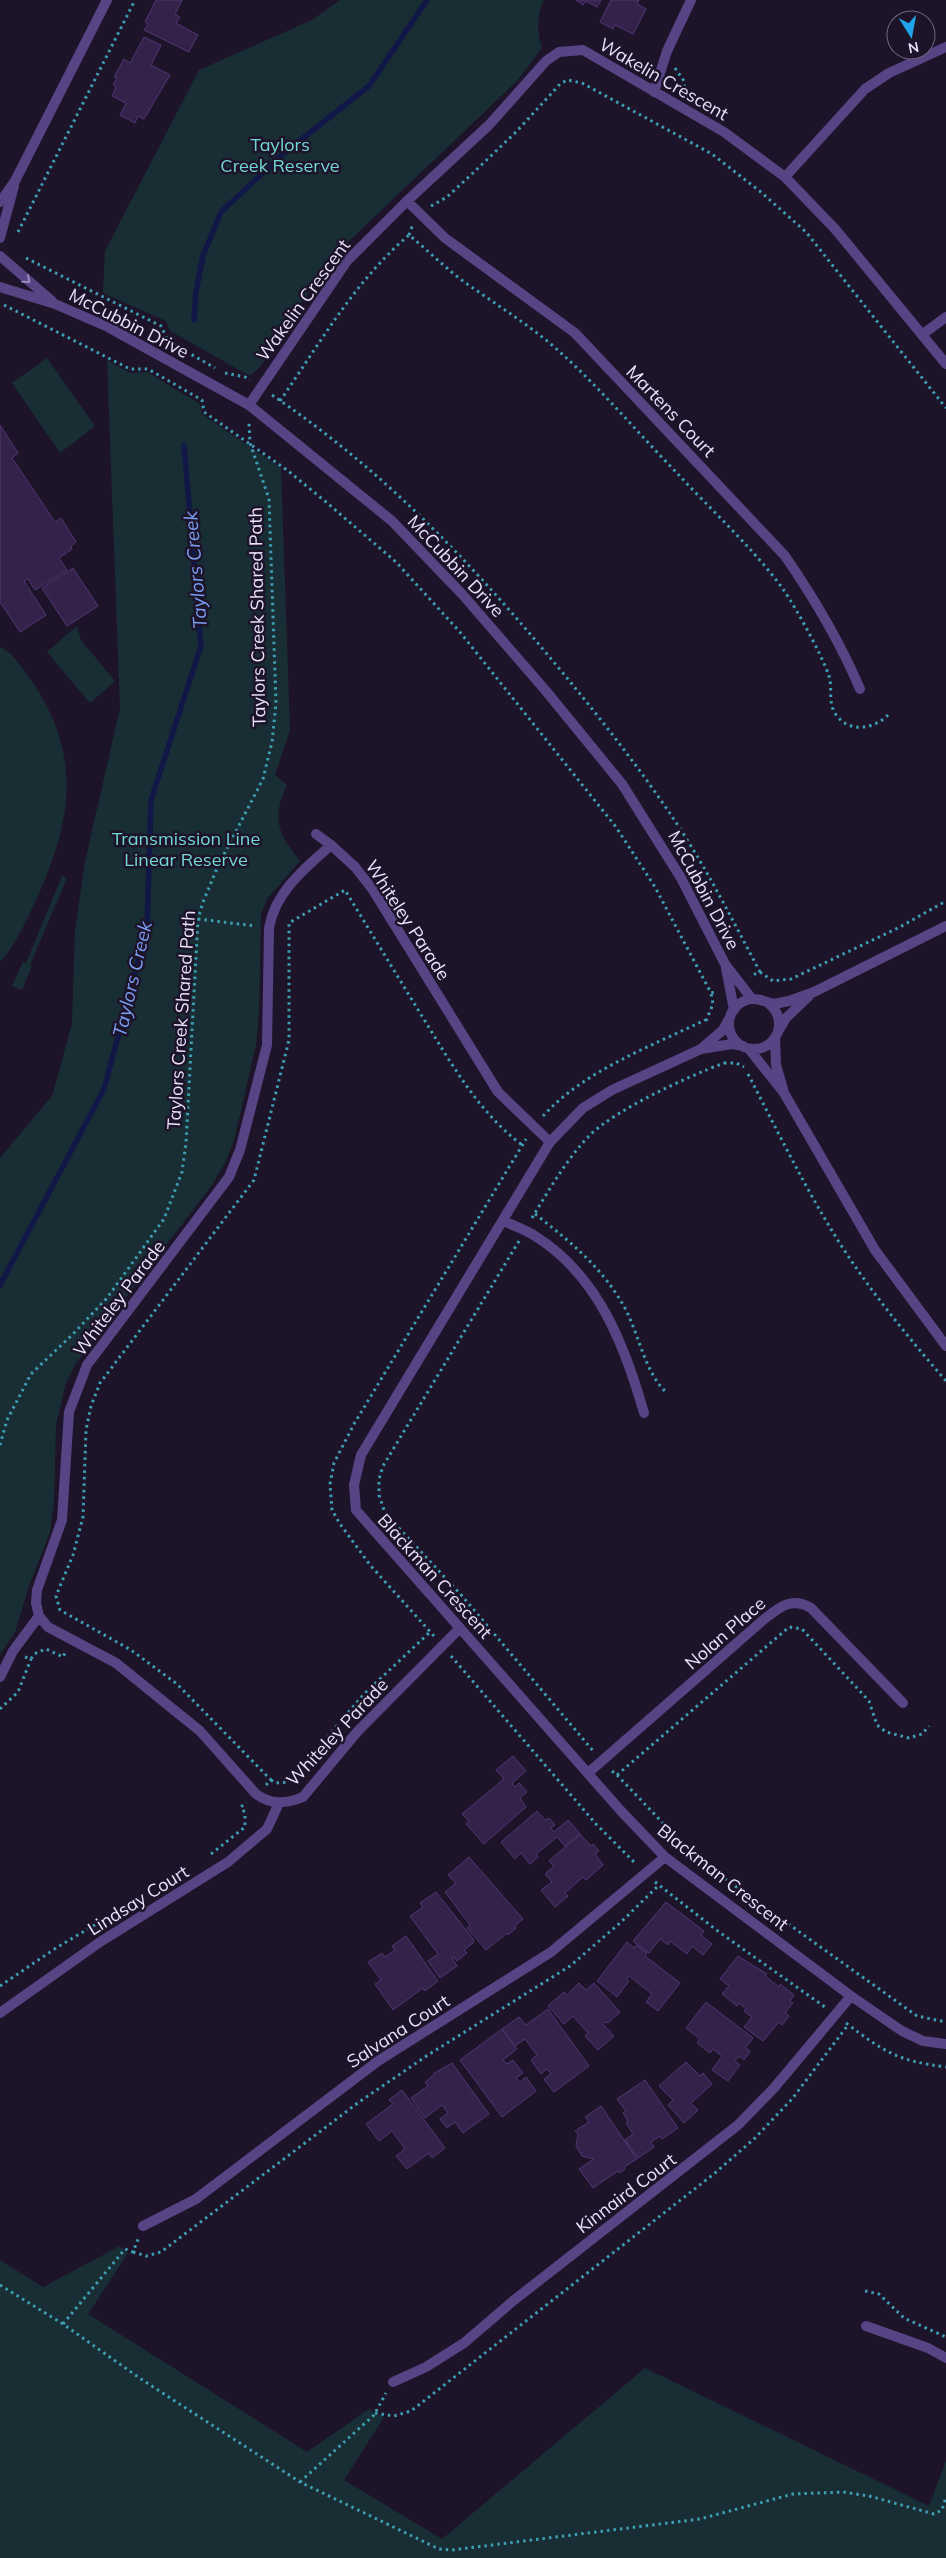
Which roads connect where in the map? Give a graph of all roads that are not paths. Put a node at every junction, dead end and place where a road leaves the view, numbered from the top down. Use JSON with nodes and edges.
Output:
{"nodes":[{"id":1,"x":106,"y":0,"type":"edge"},
{"id":2,"x":691,"y":0,"type":"edge"},
{"id":3,"x":946,"y":47,"type":"edge"},
{"id":4,"x":654,"y":92,"type":"junction"},
{"id":5,"x":785,"y":177,"type":"junction"},
{"id":6,"x":15,"y":181,"type":"junction"},
{"id":7,"x":407,"y":201,"type":"junction"},
{"id":8,"x":0,"y":202,"type":"edge"},
{"id":9,"x":0,"y":236,"type":"edge"},
{"id":10,"x":0,"y":256,"type":"edge"},
{"id":11,"x":0,"y":288,"type":"edge"},
{"id":12,"x":55,"y":304,"type":"junction"},
{"id":13,"x":946,"y":317,"type":"edge"},
{"id":14,"x":923,"y":334,"type":"junction"},
{"id":15,"x":946,"y":364,"type":"edge"},
{"id":16,"x":248,"y":405,"type":"junction"},
{"id":17,"x":860,"y":689,"type":"dead end"},
{"id":18,"x":316,"y":834,"type":"dead end"},
{"id":19,"x":331,"y":845,"type":"junction"},
{"id":20,"x":946,"y":926,"type":"edge"},
{"id":21,"x":734,"y":984,"type":"junction"},
{"id":22,"x":814,"y":992,"type":"junction"},
{"id":23,"x":756,"y":1000,"type":"junction"},
{"id":24,"x":732,"y":1013,"type":"junction"},
{"id":25,"x":777,"y":1034,"type":"junction"},
{"id":26,"x":719,"y":1040,"type":"junction"},
{"id":27,"x":746,"y":1048,"type":"junction"},
{"id":28,"x":784,"y":1093,"type":"junction"},
{"id":29,"x":550,"y":1142,"type":"junction"},
{"id":30,"x":504,"y":1221,"type":"junction"},
{"id":31,"x":946,"y":1346,"type":"edge"},
{"id":32,"x":644,"y":1413,"type":"dead end"},
{"id":33,"x":40,"y":1616,"type":"junction"},
{"id":34,"x":460,"y":1628,"type":"junction"},
{"id":35,"x":0,"y":1677,"type":"edge"},
{"id":36,"x":903,"y":1704,"type":"dead end"},
{"id":37,"x":588,"y":1773,"type":"junction"},
{"id":38,"x":280,"y":1803,"type":"junction"},
{"id":39,"x":666,"y":1857,"type":"junction"},
{"id":40,"x":851,"y":1996,"type":"junction"},
{"id":41,"x":0,"y":2013,"type":"edge"},
{"id":42,"x":946,"y":2044,"type":"edge"},
{"id":43,"x":143,"y":2226,"type":"road end"},
{"id":44,"x":866,"y":2326,"type":"dead end"},
{"id":45,"x":946,"y":2358,"type":"edge"},
{"id":46,"x":392,"y":2382,"type":"road end"}],
"edges":[{"from":1,"to":6,"type":"street"},
{"from":2,"to":4,"type":"street"},
{"from":3,"to":5,"type":"street"},
{"from":4,"to":5,"type":"street","name":"Wakelin Crescent"},
{"from":4,"to":7,"type":"street","name":"Wakelin Crescent"},
{"from":5,"to":14,"type":"street","name":"Wakelin Crescent"},
{"from":6,"to":8,"type":"street"},
{"from":6,"to":9,"type":"street"},
{"from":7,"to":16,"type":"street","name":"Wakelin Crescent"},
{"from":7,"to":17,"type":"street","name":"Martens Court"},
{"from":10,"to":12,"type":"street","name":"McCubbin Drive","one_way":true},
{"from":11,"to":12,"type":"street","name":"McCubbin Drive"},
{"from":12,"to":16,"type":"street","name":"McCubbin Drive"},
{"from":13,"to":14,"type":"street"},
{"from":14,"to":15,"type":"street","name":"Wakelin Crescent"},
{"from":16,"to":21,"type":"street","name":"McCubbin Drive"},
{"from":18,"to":19,"type":"street"},
{"from":19,"to":29,"type":"street","name":"Whiteley Parade"},
{"from":19,"to":33,"type":"street","name":"Whiteley Parade"},
{"from":20,"to":22,"type":"street"},
{"from":21,"to":23,"type":"street","name":"McCubbin Drive"},
{"from":21,"to":24,"type":"street","name":"McCubbin Drive"},
{"from":22,"to":23,"type":"street"},
{"from":22,"to":25,"type":"street"},
{"from":23,"to":24,"type":"street"},
{"from":23,"to":25,"type":"street"},
{"from":24,"to":26,"type":"street"},
{"from":24,"to":27,"type":"street"},
{"from":25,"to":27,"type":"street"},
{"from":25,"to":28,"type":"street"},
{"from":26,"to":27,"type":"street","name":"Blackman Crescent"},
{"from":26,"to":29,"type":"street","name":"Blackman Crescent"},
{"from":27,"to":28,"type":"street"},
{"from":28,"to":31,"type":"street"},
{"from":29,"to":30,"type":"street","name":"Blackman Crescent"},
{"from":30,"to":32,"type":"street"},
{"from":30,"to":34,"type":"street","name":"Blackman Crescent"},
{"from":33,"to":35,"type":"street"},
{"from":33,"to":38,"type":"street","name":"Whiteley Parade"},
{"from":34,"to":37,"type":"street","name":"Blackman Crescent"},
{"from":34,"to":38,"type":"street","name":"Whiteley Parade"},
{"from":36,"to":37,"type":"street","name":"Nolan Place"},
{"from":37,"to":39,"type":"street","name":"Blackman Crescent"},
{"from":38,"to":41,"type":"street","name":"Lindsay Court"},
{"from":39,"to":40,"type":"street","name":"Blackman Crescent"},
{"from":39,"to":43,"type":"street","name":"Salvana Court"},
{"from":40,"to":42,"type":"street","name":"Blackman Crescent"},
{"from":40,"to":46,"type":"street","name":"Kinnaird Court"},
{"from":44,"to":45,"type":"street"}]}
